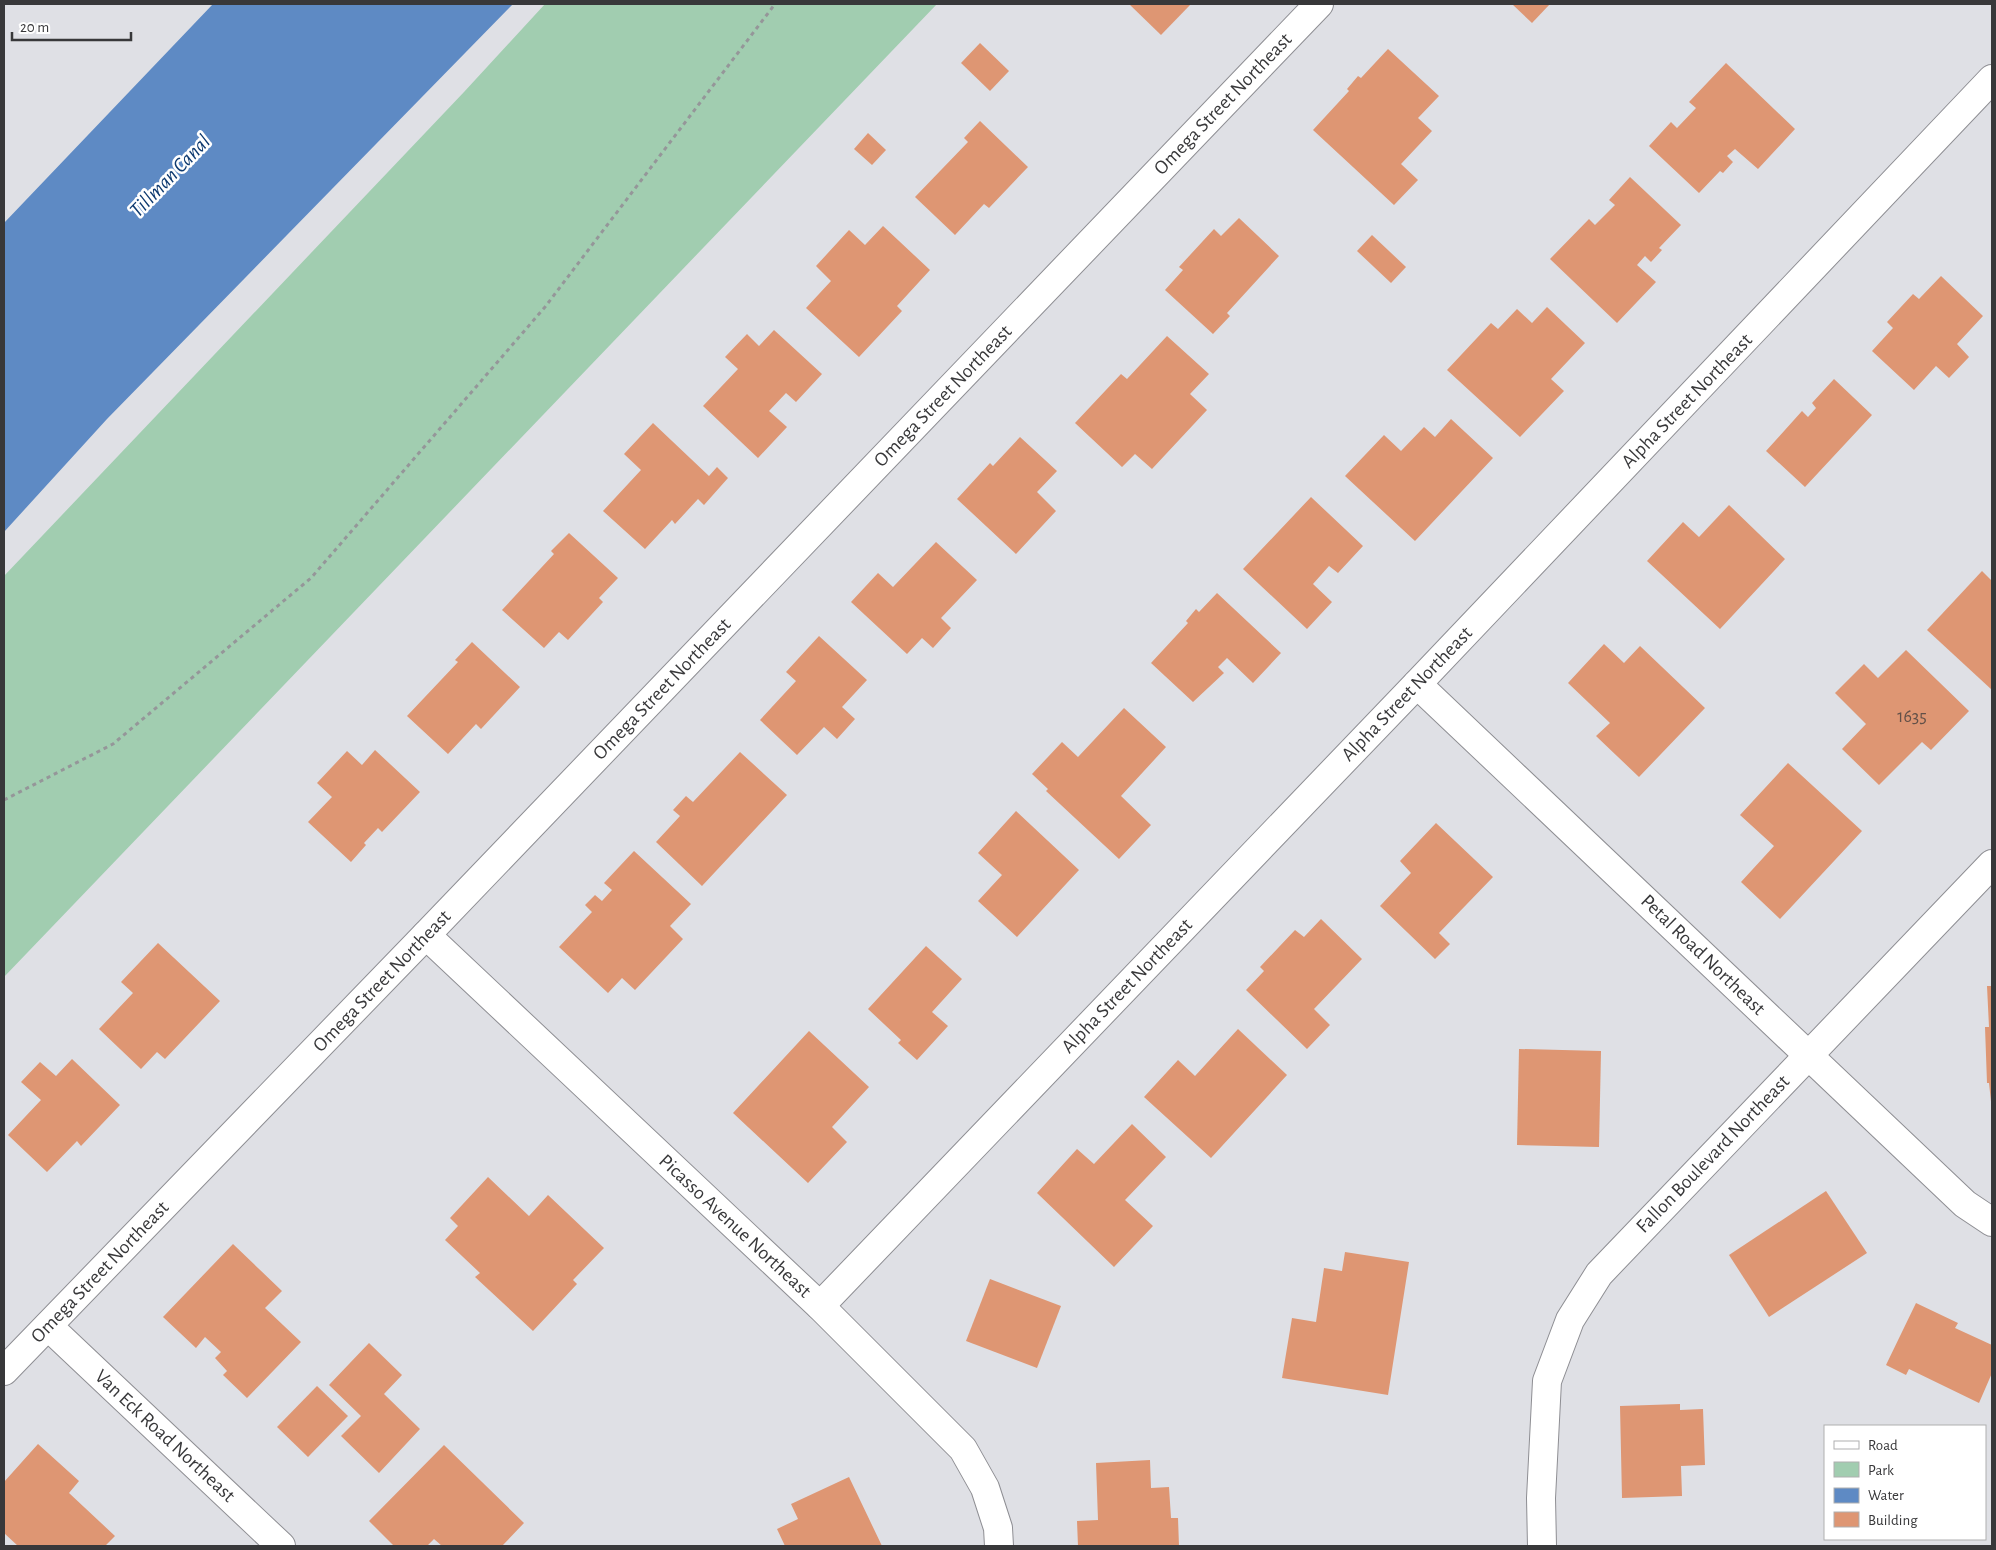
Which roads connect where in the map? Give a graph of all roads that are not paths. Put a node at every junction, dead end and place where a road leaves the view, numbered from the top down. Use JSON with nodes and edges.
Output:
{"nodes":[{"id":1,"x":1319,"y":4,"type":"edge"},
{"id":2,"x":1992,"y":79,"type":"edge"},
{"id":3,"x":1417,"y":684,"type":"junction"},
{"id":4,"x":1992,"y":864,"type":"edge"},
{"id":5,"x":426,"y":935,"type":"junction"},
{"id":6,"x":1808,"y":1055,"type":"junction"},
{"id":7,"x":1992,"y":1222,"type":"edge"},
{"id":8,"x":820,"y":1306,"type":"junction"},
{"id":9,"x":48,"y":1326,"type":"junction"},
{"id":10,"x":4,"y":1371,"type":"edge"},
{"id":11,"x":281,"y":1546,"type":"edge"},
{"id":12,"x":999,"y":1546,"type":"edge"},
{"id":13,"x":1542,"y":1546,"type":"edge"}],
"edges":[{"from":1,"to":5,"type":"street","name":"Omega Street Northeast"},
{"from":2,"to":3,"type":"street","name":"Alpha Street Northeast"},
{"from":3,"to":6,"type":"street","name":"Petal Road Northeast"},
{"from":3,"to":8,"type":"street","name":"Alpha Street Northeast"},
{"from":4,"to":6,"type":"street","name":"Fallon Boulevard Northeast"},
{"from":5,"to":8,"type":"street","name":"Picasso Avenue Northeast"},
{"from":5,"to":9,"type":"street","name":"Omega Street Northeast"},
{"from":6,"to":7,"type":"street","name":"Petal Road Northeast"},
{"from":6,"to":13,"type":"street","name":"Fallon Boulevard Northeast"},
{"from":8,"to":12,"type":"street","name":"Picasso Avenue Northeast"},
{"from":9,"to":10,"type":"street","name":"Omega Street Northeast"},
{"from":9,"to":11,"type":"street","name":"Van Eck Road Northeast"}]}
